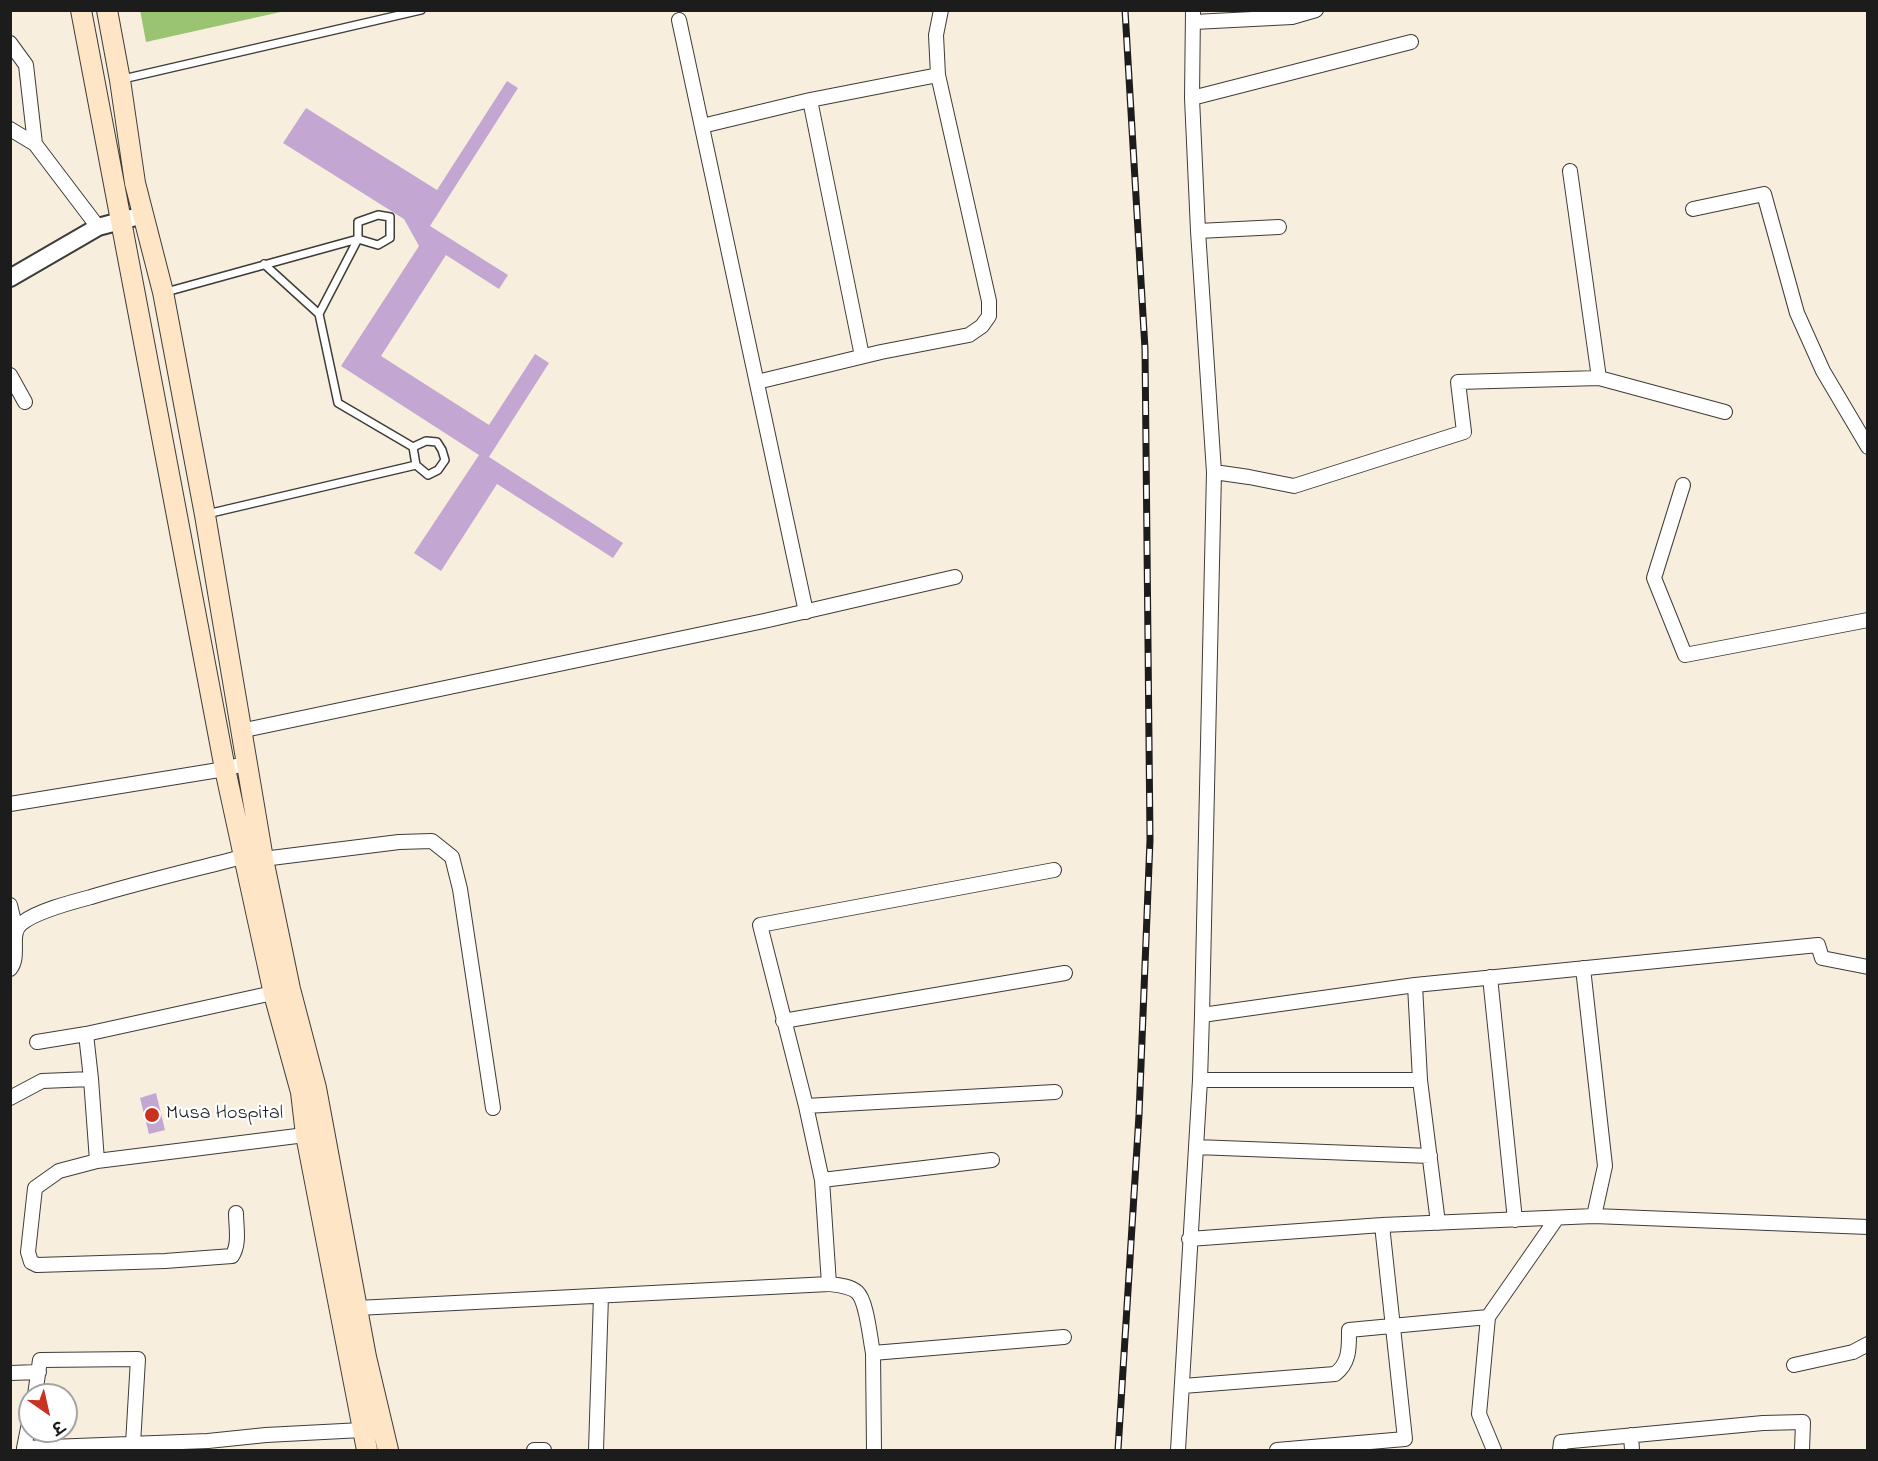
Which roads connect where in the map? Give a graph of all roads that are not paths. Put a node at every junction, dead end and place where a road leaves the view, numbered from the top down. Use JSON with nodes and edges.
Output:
{"nodes":[{"id":1,"x":81,"y":10,"type":"edge"},
{"id":2,"x":107,"y":10,"type":"edge"},
{"id":3,"x":421,"y":10,"type":"edge"},
{"id":4,"x":941,"y":10,"type":"edge"},
{"id":5,"x":1316,"y":10,"type":"edge"},
{"id":6,"x":1193,"y":16,"type":"edge"},
{"id":7,"x":679,"y":20,"type":"dead end"},
{"id":8,"x":1411,"y":42,"type":"dead end"},
{"id":9,"x":10,"y":43,"type":"edge"},
{"id":10,"x":938,"y":75,"type":"junction"},
{"id":11,"x":120,"y":80,"type":"junction"},
{"id":12,"x":1192,"y":98,"type":"junction"},
{"id":13,"x":810,"y":100,"type":"junction"},
{"id":14,"x":702,"y":126,"type":"junction"},
{"id":15,"x":10,"y":129,"type":"edge"},
{"id":16,"x":35,"y":144,"type":"junction"},
{"id":17,"x":1570,"y":171,"type":"dead end"},
{"id":18,"x":1693,"y":209,"type":"dead end"},
{"id":19,"x":143,"y":215,"type":"junction"},
{"id":20,"x":122,"y":220,"type":"junction"},
{"id":21,"x":98,"y":227,"type":"junction"},
{"id":22,"x":1279,"y":227,"type":"dead end"},
{"id":23,"x":1198,"y":231,"type":"junction"},
{"id":24,"x":358,"y":239,"type":"junction"},
{"id":25,"x":264,"y":264,"type":"junction"},
{"id":26,"x":10,"y":278,"type":"edge"},
{"id":27,"x":163,"y":292,"type":"junction"},
{"id":28,"x":320,"y":314,"type":"junction"},
{"id":29,"x":862,"y":356,"type":"junction"},
{"id":30,"x":10,"y":375,"type":"edge"},
{"id":31,"x":1599,"y":378,"type":"junction"},
{"id":32,"x":757,"y":382,"type":"junction"},
{"id":33,"x":25,"y":402,"type":"dead end"},
{"id":34,"x":1725,"y":412,"type":"dead end"},
{"id":35,"x":413,"y":447,"type":"junction"},
{"id":36,"x":1868,"y":447,"type":"edge"},
{"id":37,"x":416,"y":465,"type":"junction"},
{"id":38,"x":1214,"y":472,"type":"junction"},
{"id":39,"x":1683,"y":485,"type":"dead end"},
{"id":40,"x":205,"y":515,"type":"junction"},
{"id":41,"x":956,"y":577,"type":"dead end"},
{"id":42,"x":806,"y":612,"type":"junction"},
{"id":43,"x":1868,"y":620,"type":"edge"},
{"id":44,"x":240,"y":731,"type":"junction"},
{"id":45,"x":247,"y":763,"type":"junction"},
{"id":46,"x":225,"y":769,"type":"junction"},
{"id":47,"x":10,"y":804,"type":"edge"},
{"id":48,"x":257,"y":856,"type":"junction"},
{"id":49,"x":1054,"y":870,"type":"dead end"},
{"id":50,"x":10,"y":905,"type":"edge"},
{"id":51,"x":16,"y":930,"type":"junction"},
{"id":52,"x":1868,"y":967,"type":"edge"},
{"id":53,"x":1583,"y":968,"type":"junction"},
{"id":54,"x":10,"y":969,"type":"edge"},
{"id":55,"x":1065,"y":973,"type":"dead end"},
{"id":56,"x":1490,"y":977,"type":"junction"},
{"id":57,"x":1415,"y":985,"type":"junction"},
{"id":58,"x":282,"y":992,"type":"junction"},
{"id":59,"x":1202,"y":1015,"type":"junction"},
{"id":60,"x":783,"y":1021,"type":"junction"},
{"id":61,"x":86,"y":1034,"type":"junction"},
{"id":62,"x":37,"y":1042,"type":"dead end"},
{"id":63,"x":91,"y":1079,"type":"junction"},
{"id":64,"x":1200,"y":1080,"type":"junction"},
{"id":65,"x":1420,"y":1080,"type":"junction"},
{"id":66,"x":1055,"y":1092,"type":"dead end"},
{"id":67,"x":10,"y":1098,"type":"edge"},
{"id":68,"x":806,"y":1106,"type":"junction"},
{"id":69,"x":493,"y":1108,"type":"dead end"},
{"id":70,"x":315,"y":1134,"type":"junction"},
{"id":71,"x":1196,"y":1147,"type":"junction"},
{"id":72,"x":1430,"y":1156,"type":"junction"},
{"id":73,"x":992,"y":1160,"type":"dead end"},
{"id":74,"x":97,"y":1161,"type":"junction"},
{"id":75,"x":822,"y":1180,"type":"junction"},
{"id":76,"x":236,"y":1213,"type":"dead end"},
{"id":77,"x":1594,"y":1216,"type":"junction"},
{"id":78,"x":1557,"y":1218,"type":"junction"},
{"id":79,"x":1515,"y":1220,"type":"junction"},
{"id":80,"x":1438,"y":1223,"type":"junction"},
{"id":81,"x":1382,"y":1226,"type":"junction"},
{"id":82,"x":1868,"y":1227,"type":"edge"},
{"id":83,"x":1189,"y":1239,"type":"junction"},
{"id":84,"x":829,"y":1284,"type":"junction"},
{"id":85,"x":601,"y":1296,"type":"junction"},
{"id":86,"x":357,"y":1308,"type":"junction"},
{"id":87,"x":1488,"y":1317,"type":"junction"},
{"id":88,"x":1393,"y":1326,"type":"junction"},
{"id":89,"x":1064,"y":1337,"type":"dead end"},
{"id":90,"x":1868,"y":1344,"type":"edge"},
{"id":91,"x":873,"y":1353,"type":"junction"},
{"id":92,"x":1794,"y":1365,"type":"dead end"},
{"id":93,"x":39,"y":1372,"type":"junction"},
{"id":94,"x":10,"y":1373,"type":"edge"},
{"id":95,"x":37,"y":1383,"type":"edge"},
{"id":96,"x":1183,"y":1386,"type":"junction"},
{"id":97,"x":382,"y":1424,"type":"junction"},
{"id":98,"x":362,"y":1430,"type":"junction"},
{"id":99,"x":1631,"y":1435,"type":"junction"},
{"id":100,"x":133,"y":1444,"type":"junction"},
{"id":101,"x":24,"y":1449,"type":"edge"},
{"id":102,"x":367,"y":1450,"type":"edge"},
{"id":103,"x":388,"y":1450,"type":"edge"},
{"id":104,"x":534,"y":1450,"type":"edge"},
{"id":105,"x":544,"y":1450,"type":"edge"},
{"id":106,"x":596,"y":1450,"type":"edge"},
{"id":107,"x":874,"y":1450,"type":"edge"},
{"id":108,"x":1178,"y":1450,"type":"edge"},
{"id":109,"x":1277,"y":1450,"type":"edge"},
{"id":110,"x":1494,"y":1450,"type":"edge"},
{"id":111,"x":1560,"y":1450,"type":"edge"},
{"id":112,"x":1632,"y":1450,"type":"edge"},
{"id":113,"x":1802,"y":1450,"type":"edge"}],
"edges":[{"from":1,"to":20,"type":"main road"},
{"from":2,"to":11,"type":"main road"},
{"from":3,"to":11,"type":"lane"},
{"from":4,"to":10,"type":"street"},
{"from":5,"to":6,"type":"street"},
{"from":6,"to":12,"type":"street"},
{"from":7,"to":14,"type":"street"},
{"from":8,"to":12,"type":"street"},
{"from":9,"to":16,"type":"street"},
{"from":10,"to":13,"type":"street"},
{"from":10,"to":29,"type":"street"},
{"from":11,"to":19,"type":"main road"},
{"from":12,"to":23,"type":"street"},
{"from":13,"to":14,"type":"street"},
{"from":13,"to":29,"type":"street"},
{"from":14,"to":32,"type":"street"},
{"from":15,"to":16,"type":"street"},
{"from":16,"to":21,"type":"street"},
{"from":17,"to":31,"type":"street"},
{"from":18,"to":36,"type":"street"},
{"from":19,"to":20,"type":"street"},
{"from":19,"to":27,"type":"main road"},
{"from":20,"to":21,"type":"street"},
{"from":20,"to":46,"type":"main road"},
{"from":21,"to":26,"type":"street"},
{"from":22,"to":23,"type":"street"},
{"from":23,"to":38,"type":"street"},
{"from":24,"to":24,"type":"lane"},
{"from":24,"to":25,"type":"lane"},
{"from":24,"to":28,"type":"lane"},
{"from":25,"to":27,"type":"lane"},
{"from":25,"to":28,"type":"lane"},
{"from":27,"to":40,"type":"main road"},
{"from":28,"to":35,"type":"lane"},
{"from":29,"to":32,"type":"street"},
{"from":30,"to":33,"type":"street"},
{"from":31,"to":34,"type":"street"},
{"from":31,"to":38,"type":"street"},
{"from":32,"to":42,"type":"street"},
{"from":35,"to":37,"type":"lane"},
{"from":35,"to":37,"type":"lane"},
{"from":37,"to":40,"type":"lane"},
{"from":38,"to":59,"type":"street"},
{"from":39,"to":43,"type":"street"},
{"from":40,"to":44,"type":"main road"},
{"from":41,"to":42,"type":"street"},
{"from":42,"to":44,"type":"street"},
{"from":44,"to":45,"type":"main road"},
{"from":45,"to":46,"type":"street"},
{"from":45,"to":48,"type":"main road"},
{"from":46,"to":47,"type":"street"},
{"from":46,"to":48,"type":"main road"},
{"from":48,"to":51,"type":"street"},
{"from":48,"to":58,"type":"main road"},
{"from":48,"to":69,"type":"street"},
{"from":49,"to":60,"type":"street"},
{"from":50,"to":51,"type":"street"},
{"from":51,"to":54,"type":"street"},
{"from":52,"to":53,"type":"street"},
{"from":53,"to":56,"type":"street"},
{"from":53,"to":77,"type":"street"},
{"from":55,"to":60,"type":"street"},
{"from":56,"to":57,"type":"street"},
{"from":56,"to":79,"type":"street"},
{"from":57,"to":59,"type":"street"},
{"from":57,"to":65,"type":"street"},
{"from":58,"to":61,"type":"street"},
{"from":58,"to":70,"type":"main road"},
{"from":59,"to":64,"type":"street"},
{"from":60,"to":68,"type":"street"},
{"from":61,"to":62,"type":"street"},
{"from":61,"to":63,"type":"street"},
{"from":63,"to":67,"type":"street"},
{"from":63,"to":74,"type":"street"},
{"from":64,"to":65,"type":"street"},
{"from":64,"to":71,"type":"street"},
{"from":65,"to":72,"type":"street"},
{"from":66,"to":68,"type":"street"},
{"from":68,"to":75,"type":"street"},
{"from":70,"to":74,"type":"street"},
{"from":70,"to":86,"type":"main road"},
{"from":70,"to":98,"type":"main road"},
{"from":71,"to":72,"type":"street"},
{"from":71,"to":83,"type":"street"},
{"from":72,"to":80,"type":"street"},
{"from":73,"to":75,"type":"street"},
{"from":74,"to":76,"type":"street"},
{"from":75,"to":84,"type":"street"},
{"from":77,"to":78,"type":"street"},
{"from":77,"to":82,"type":"street"},
{"from":78,"to":79,"type":"street"},
{"from":78,"to":87,"type":"street"},
{"from":79,"to":80,"type":"street"},
{"from":80,"to":81,"type":"street"},
{"from":81,"to":83,"type":"street"},
{"from":81,"to":88,"type":"street"},
{"from":83,"to":96,"type":"street"},
{"from":84,"to":85,"type":"street"},
{"from":84,"to":91,"type":"street"},
{"from":85,"to":86,"type":"street"},
{"from":85,"to":106,"type":"street"},
{"from":86,"to":97,"type":"main road"},
{"from":87,"to":88,"type":"street"},
{"from":87,"to":110,"type":"street"},
{"from":88,"to":96,"type":"street"},
{"from":88,"to":109,"type":"street"},
{"from":89,"to":91,"type":"street"},
{"from":90,"to":92,"type":"street"},
{"from":91,"to":107,"type":"street"},
{"from":93,"to":94,"type":"street"},
{"from":93,"to":95,"type":"street"},
{"from":93,"to":100,"type":"street"},
{"from":96,"to":108,"type":"street"},
{"from":97,"to":98,"type":"street"},
{"from":97,"to":103,"type":"main road"},
{"from":98,"to":100,"type":"street"},
{"from":98,"to":102,"type":"main road"},
{"from":99,"to":111,"type":"street"},
{"from":99,"to":112,"type":"street"},
{"from":99,"to":113,"type":"street"},
{"from":100,"to":101,"type":"street"},
{"from":104,"to":105,"type":"street"}]}
